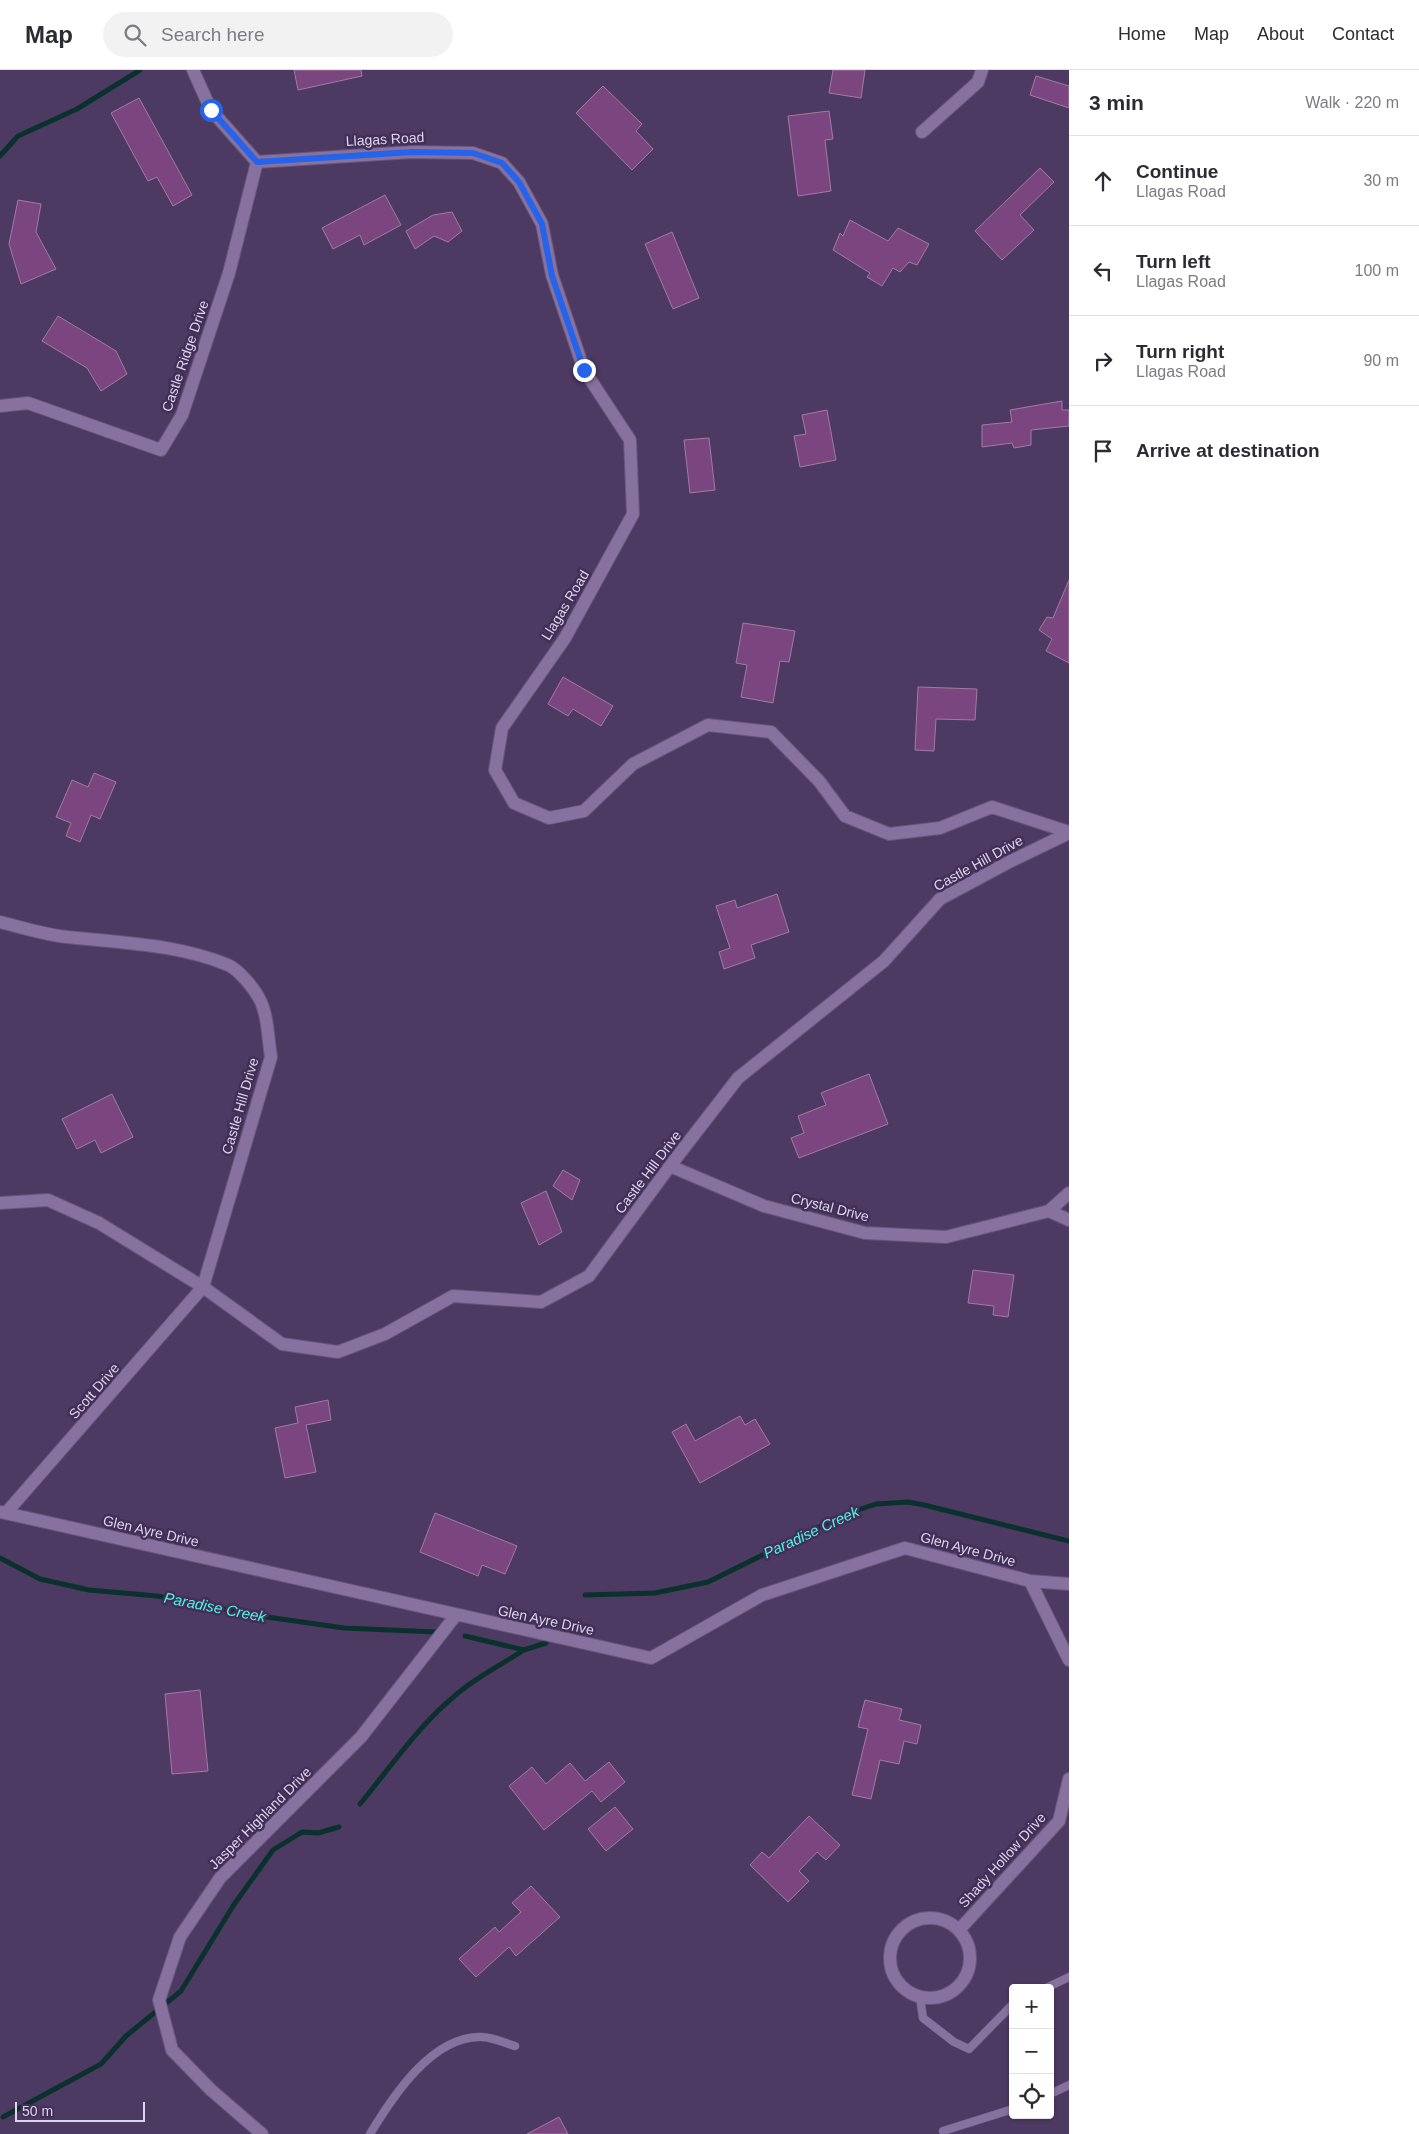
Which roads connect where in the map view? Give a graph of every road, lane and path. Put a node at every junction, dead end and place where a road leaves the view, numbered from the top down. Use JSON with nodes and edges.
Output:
{"nodes":[{"id":1,"x":193,"y":70,"type":"edge"},
{"id":2,"x":982,"y":70,"type":"edge"},
{"id":3,"x":922,"y":132,"type":"dead end"},
{"id":4,"x":257,"y":162,"type":"junction"},
{"id":5,"x":0,"y":406,"type":"edge"},
{"id":6,"x":1069,"y":833,"type":"edge"},
{"id":7,"x":0,"y":922,"type":"edge"},
{"id":8,"x":670,"y":1166,"type":"junction"},
{"id":9,"x":1069,"y":1193,"type":"edge"},
{"id":10,"x":0,"y":1203,"type":"edge"},
{"id":11,"x":1049,"y":1211,"type":"junction"},
{"id":12,"x":1069,"y":1220,"type":"edge"},
{"id":13,"x":203,"y":1287,"type":"junction"},
{"id":14,"x":3,"y":1512,"type":"edge"},
{"id":15,"x":1030,"y":1581,"type":"junction"},
{"id":16,"x":1069,"y":1584,"type":"edge"},
{"id":17,"x":456,"y":1615,"type":"junction"},
{"id":18,"x":1069,"y":1660,"type":"edge"},
{"id":19,"x":1069,"y":1779,"type":"edge"},
{"id":20,"x":959,"y":1930,"type":"junction"},
{"id":21,"x":1069,"y":1977,"type":"edge"},
{"id":22,"x":1054,"y":1984,"type":"edge"},
{"id":23,"x":920,"y":1997,"type":"junction"},
{"id":24,"x":1009,"y":2008,"type":"edge"},
{"id":25,"x":515,"y":2046,"type":"dead end"},
{"id":26,"x":1069,"y":2085,"type":"edge"},
{"id":27,"x":1054,"y":2092,"type":"edge"},
{"id":28,"x":1009,"y":2109,"type":"edge"},
{"id":29,"x":943,"y":2131,"type":"dead end"},
{"id":30,"x":257,"y":2132,"type":"edge"},
{"id":31,"x":370,"y":2134,"type":"edge"}],
"edges":[{"from":1,"to":4,"type":"street"},
{"from":2,"to":3,"type":"street"},
{"from":4,"to":5,"type":"street","name":"Castle Ridge Drive"},
{"from":4,"to":6,"type":"street","name":"Llagas Road"},
{"from":6,"to":8,"type":"street","name":"Castle Hill Drive"},
{"from":7,"to":13,"type":"street","name":"Castle Hill Drive"},
{"from":8,"to":11,"type":"street","name":"Crystal Drive"},
{"from":8,"to":13,"type":"street","name":"Castle Hill Drive"},
{"from":9,"to":11,"type":"street","name":"Crystal Drive"},
{"from":10,"to":13,"type":"street","name":"Castle Hill Drive"},
{"from":11,"to":12,"type":"street"},
{"from":13,"to":14,"type":"street","name":"Scott Drive"},
{"from":14,"to":17,"type":"street","name":"Glen Ayre Drive"},
{"from":15,"to":16,"type":"street","name":"Glen Ayre Drive"},
{"from":15,"to":17,"type":"street","name":"Glen Ayre Drive"},
{"from":15,"to":18,"type":"street"},
{"from":17,"to":30,"type":"street","name":"Jasper Highland Drive"},
{"from":19,"to":20,"type":"street","name":"Shady Hollow Drive"},
{"from":20,"to":23,"type":"street"},
{"from":20,"to":23,"type":"street"},
{"from":21,"to":22,"type":"lane"},
{"from":23,"to":24,"type":"lane"},
{"from":25,"to":31,"type":"lane"},
{"from":26,"to":27,"type":"lane"},
{"from":28,"to":29,"type":"lane"}]}
